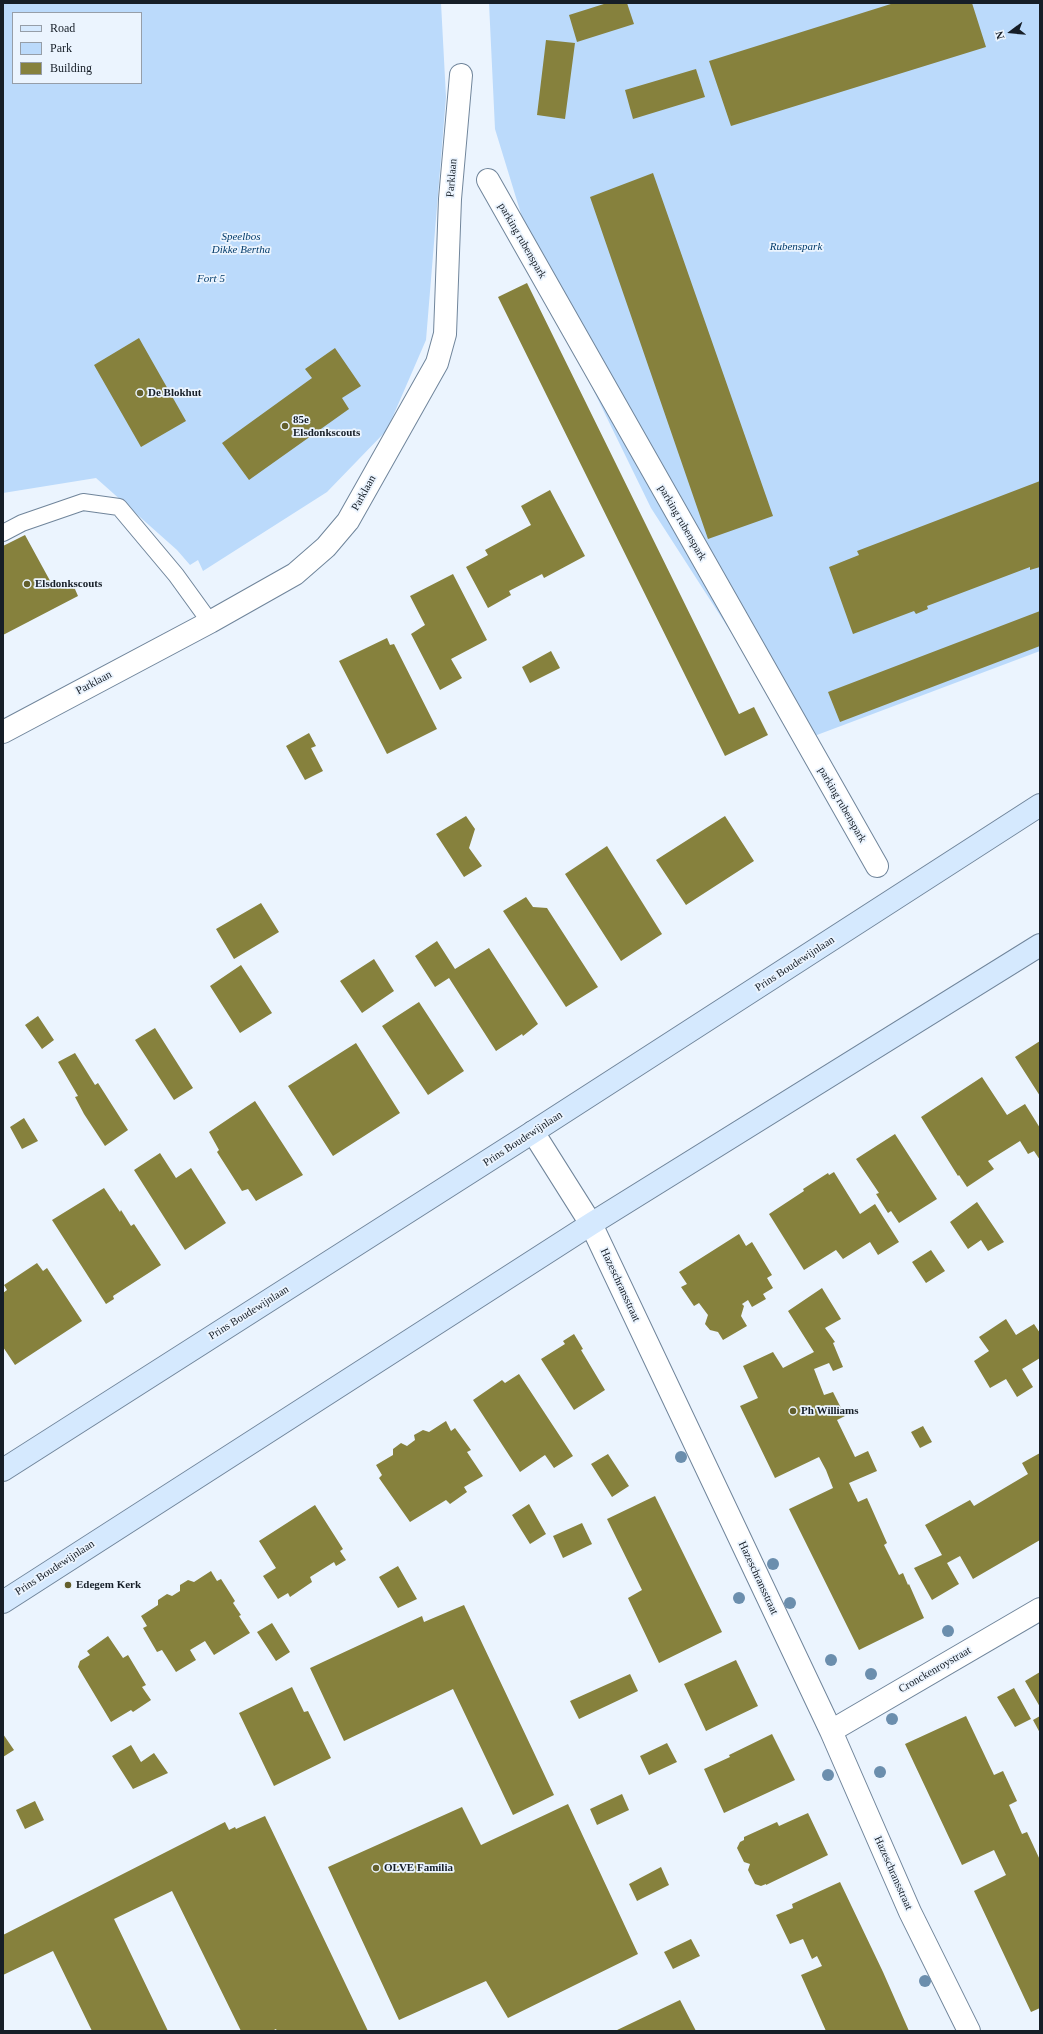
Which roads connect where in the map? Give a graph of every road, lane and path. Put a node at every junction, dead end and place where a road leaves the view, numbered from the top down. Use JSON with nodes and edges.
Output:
{"nodes":[{"id":1,"x":461,"y":75,"type":"dead end"},
{"id":2,"x":488,"y":180,"type":"dead end"},
{"id":3,"x":3,"y":533,"type":"edge"},
{"id":4,"x":210,"y":622,"type":"junction"},
{"id":5,"x":3,"y":732,"type":"edge"},
{"id":6,"x":1040,"y":805,"type":"edge"},
{"id":7,"x":877,"y":866,"type":"dead end"},
{"id":8,"x":1040,"y":945,"type":"edge"},
{"id":9,"x":533,"y":1132,"type":"junction"},
{"id":10,"x":591,"y":1224,"type":"junction"},
{"id":11,"x":3,"y":1470,"type":"edge"},
{"id":12,"x":3,"y":1602,"type":"edge"},
{"id":13,"x":1040,"y":1609,"type":"edge"},
{"id":14,"x":831,"y":1731,"type":"junction"},
{"id":15,"x":969,"y":2031,"type":"edge"}],
"edges":[{"from":1,"to":4,"type":"street","name":"Parklaan"},
{"from":2,"to":7,"type":"street","name":"parking rubenspark"},
{"from":3,"to":4,"type":"lane"},
{"from":4,"to":5,"type":"street","name":"Parklaan"},
{"from":6,"to":9,"type":"main road","name":"Prins Boudewijnlaan"},
{"from":8,"to":10,"type":"main road","name":"Prins Boudewijnlaan"},
{"from":9,"to":10,"type":"street","name":"Hazeschransstraat"},
{"from":9,"to":11,"type":"main road","name":"Prins Boudewijnlaan"},
{"from":10,"to":12,"type":"main road","name":"Prins Boudewijnlaan"},
{"from":10,"to":14,"type":"street","name":"Hazeschransstraat"},
{"from":13,"to":14,"type":"street","name":"Cronckenroystraat"},
{"from":14,"to":15,"type":"street","name":"Hazeschransstraat"}]}
